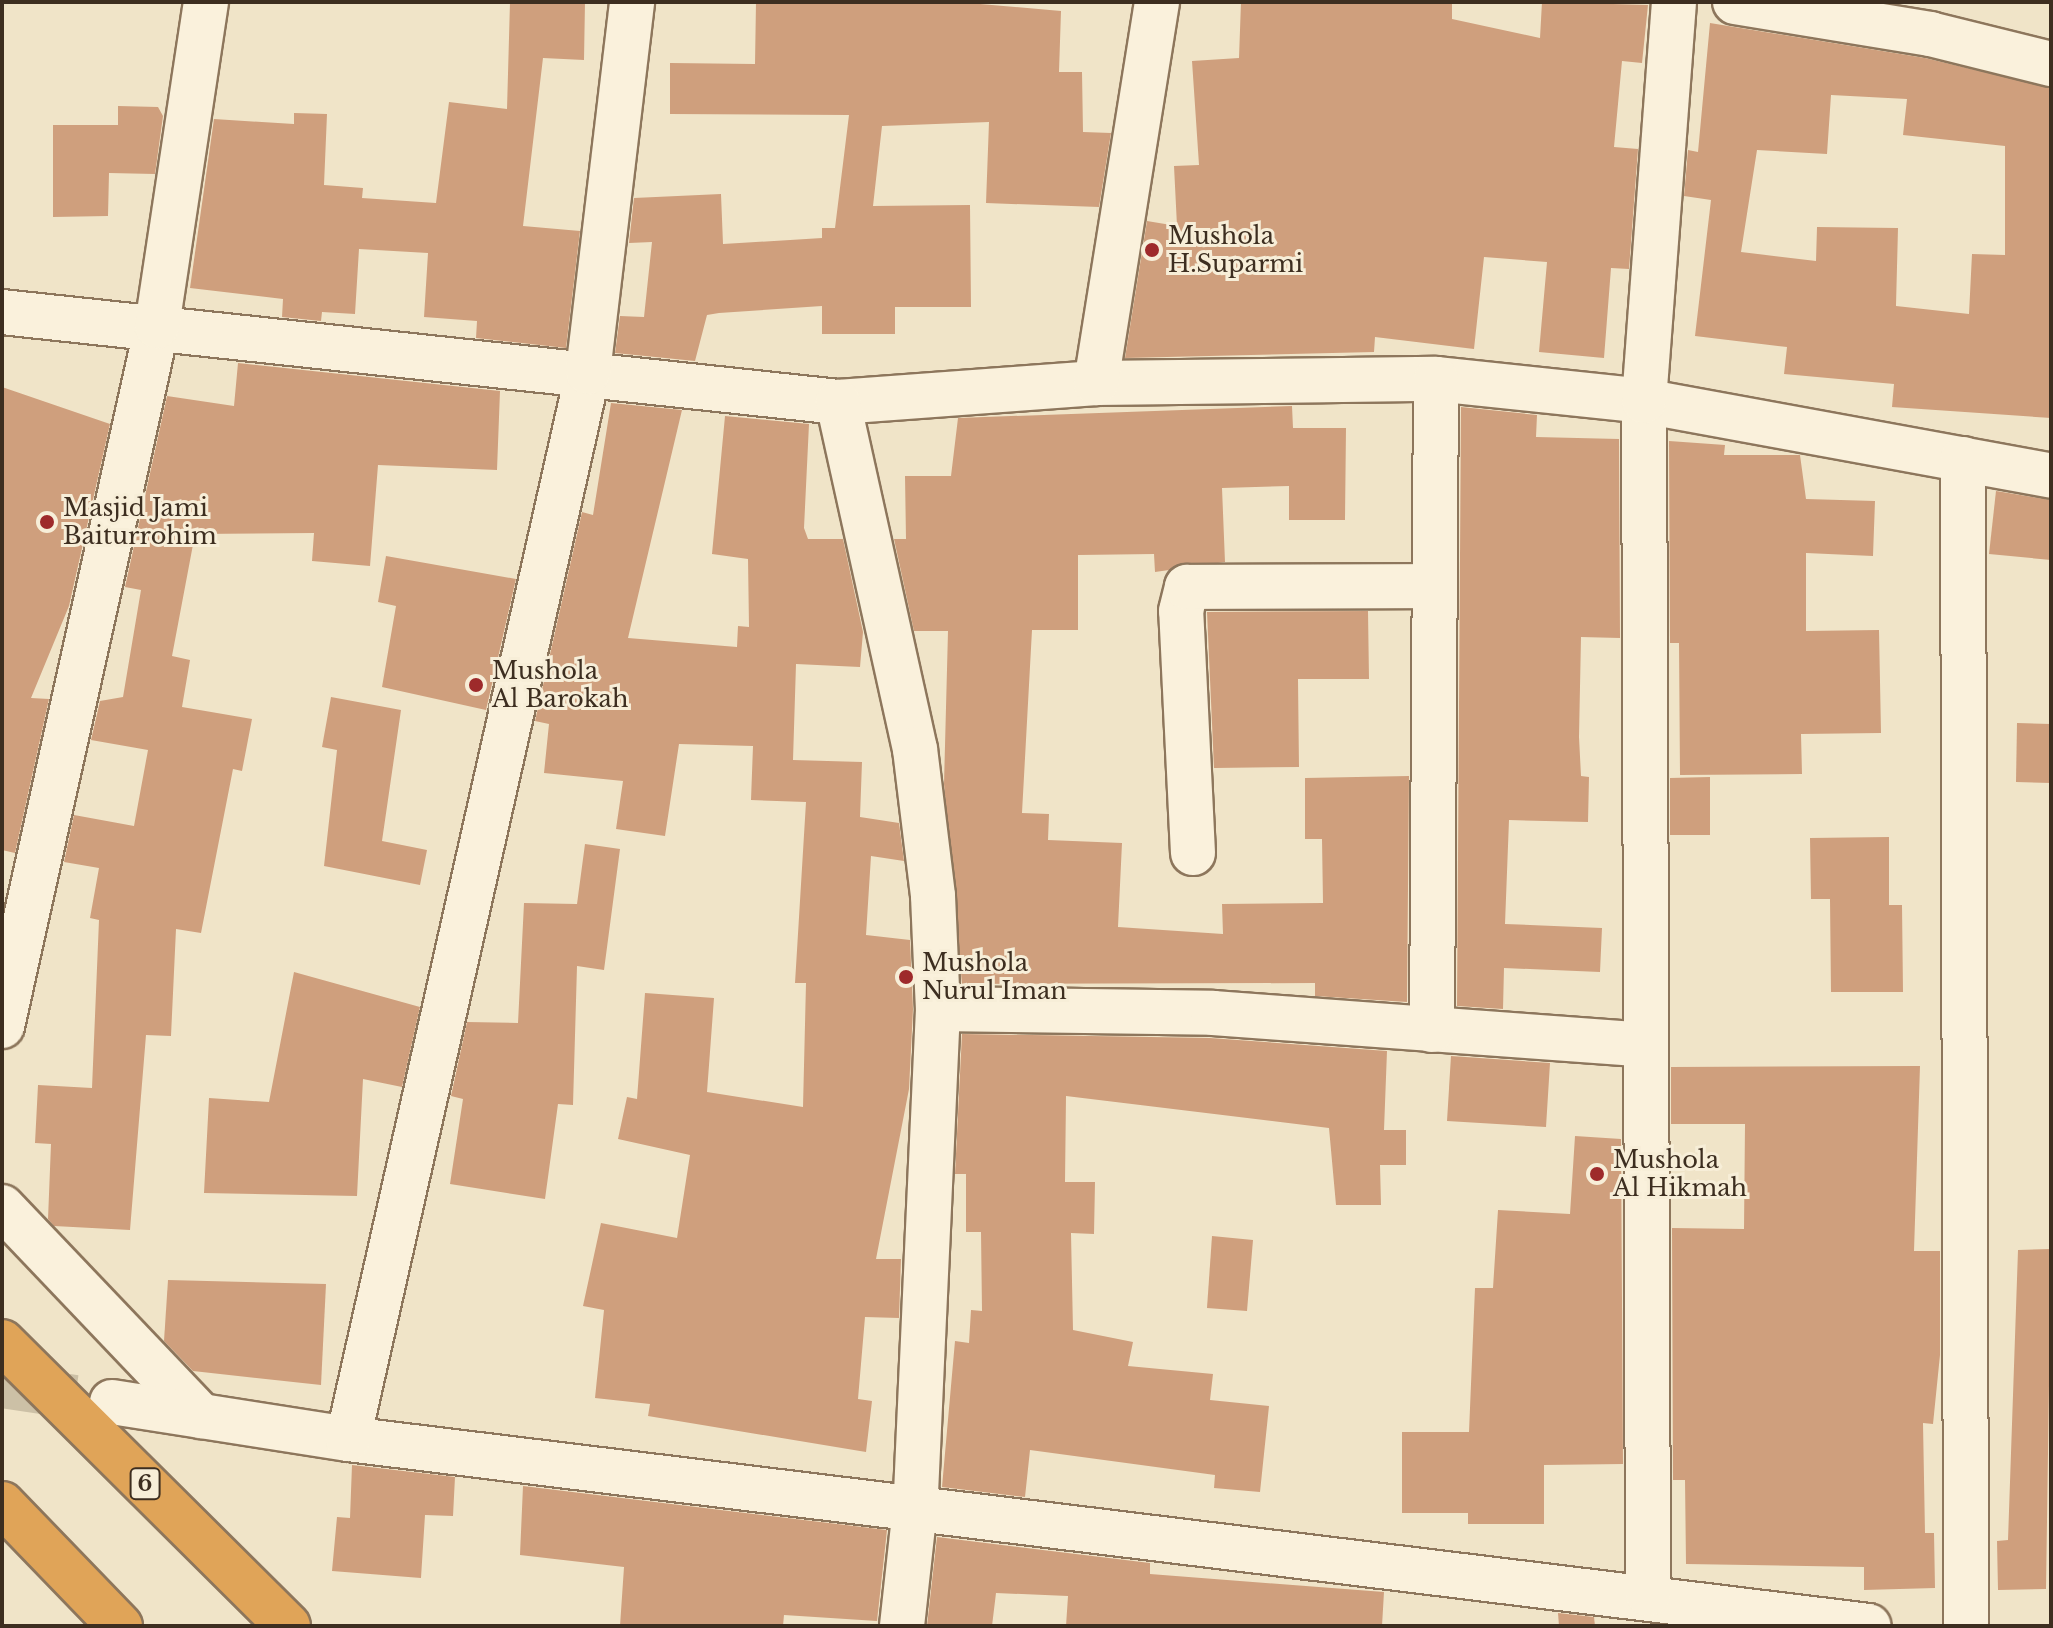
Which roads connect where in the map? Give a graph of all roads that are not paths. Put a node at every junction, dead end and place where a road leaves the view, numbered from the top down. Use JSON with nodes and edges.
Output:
{"nodes":[{"id":1,"x":206,"y":2,"type":"edge"},
{"id":2,"x":632,"y":2,"type":"edge"},
{"id":3,"x":1157,"y":2,"type":"edge"},
{"id":4,"x":1674,"y":2,"type":"edge"},
{"id":5,"x":1735,"y":2,"type":"edge"},
{"id":6,"x":2051,"y":64,"type":"edge"},
{"id":7,"x":2,"y":312,"type":"edge"},
{"id":8,"x":157,"y":326,"type":"junction"},
{"id":9,"x":588,"y":372,"type":"junction"},
{"id":10,"x":1436,"y":379,"type":"junction"},
{"id":11,"x":1096,"y":383,"type":"junction"},
{"id":12,"x":1644,"y":401,"type":"junction"},
{"id":13,"x":838,"y":402,"type":"junction"},
{"id":14,"x":1963,"y":459,"type":"junction"},
{"id":15,"x":2051,"y":476,"type":"edge"},
{"id":16,"x":1432,"y":586,"type":"junction"},
{"id":17,"x":1193,"y":853,"type":"dead end"},
{"id":18,"x":938,"y":1009,"type":"junction"},
{"id":19,"x":2,"y":1026,"type":"edge"},
{"id":20,"x":1432,"y":1030,"type":"junction"},
{"id":21,"x":1644,"y":1045,"type":"junction"},
{"id":22,"x":2,"y":1207,"type":"edge"},
{"id":23,"x":2,"y":1342,"type":"edge"},
{"id":24,"x":112,"y":1402,"type":"tunnel mouth"},
{"id":25,"x":201,"y":1416,"type":"junction"},
{"id":26,"x":348,"y":1439,"type":"junction"},
{"id":27,"x":2,"y":1504,"type":"edge"},
{"id":28,"x":915,"y":1508,"type":"junction"},
{"id":29,"x":1632,"y":1604,"type":"edge"},
{"id":30,"x":120,"y":1626,"type":"edge"},
{"id":31,"x":288,"y":1626,"type":"edge"},
{"id":32,"x":902,"y":1626,"type":"edge"},
{"id":33,"x":1869,"y":1626,"type":"edge"},
{"id":34,"x":1966,"y":1626,"type":"edge"}],
"edges":[{"from":1,"to":8,"type":"street"},
{"from":2,"to":9,"type":"street"},
{"from":3,"to":11,"type":"street"},
{"from":4,"to":12,"type":"street"},
{"from":5,"to":6,"type":"street"},
{"from":7,"to":8,"type":"street"},
{"from":8,"to":9,"type":"street"},
{"from":8,"to":19,"type":"street"},
{"from":9,"to":13,"type":"street"},
{"from":9,"to":26,"type":"street"},
{"from":10,"to":11,"type":"street"},
{"from":10,"to":12,"type":"street"},
{"from":10,"to":16,"type":"street"},
{"from":11,"to":13,"type":"street"},
{"from":12,"to":14,"type":"street"},
{"from":12,"to":21,"type":"street"},
{"from":13,"to":18,"type":"street"},
{"from":14,"to":15,"type":"street"},
{"from":14,"to":34,"type":"street"},
{"from":16,"to":17,"type":"street"},
{"from":16,"to":20,"type":"street"},
{"from":18,"to":20,"type":"street"},
{"from":18,"to":28,"type":"street"},
{"from":20,"to":21,"type":"street"},
{"from":21,"to":29,"type":"street"},
{"from":22,"to":25,"type":"street"},
{"from":23,"to":31,"type":"highway","number":"6"},
{"from":24,"to":25,"type":"street"},
{"from":25,"to":26,"type":"street"},
{"from":26,"to":28,"type":"street"},
{"from":27,"to":30,"type":"highway"},
{"from":28,"to":29,"type":"street"},
{"from":28,"to":32,"type":"street"},
{"from":29,"to":33,"type":"street"}]}
